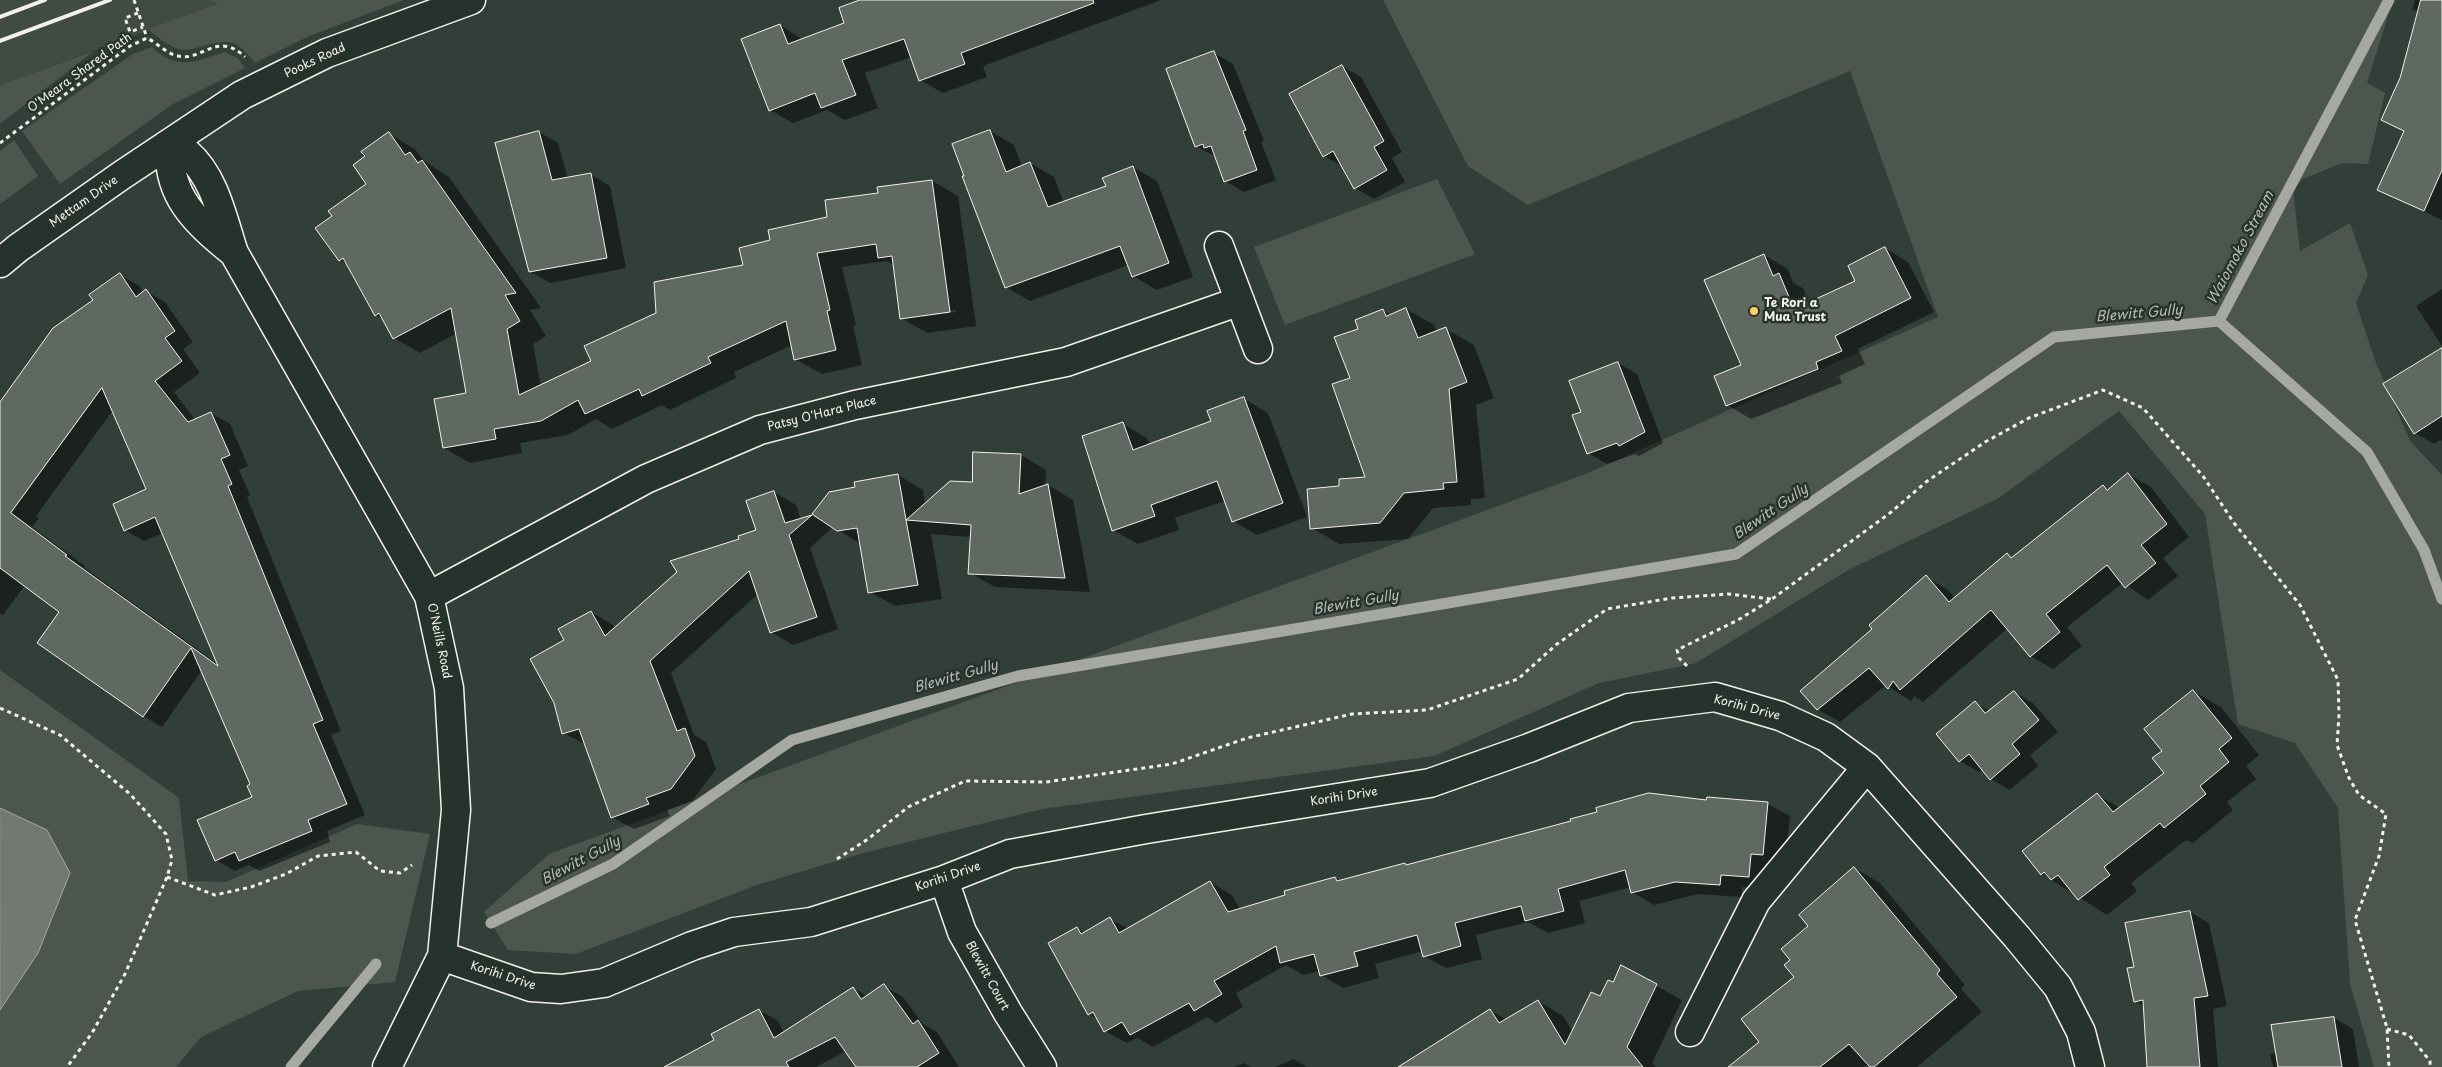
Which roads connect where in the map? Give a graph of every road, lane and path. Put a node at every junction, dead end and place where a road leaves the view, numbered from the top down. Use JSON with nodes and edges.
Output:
{"nodes":[{"id":1,"x":134,"y":0,"type":"edge"},
{"id":2,"x":471,"y":0,"type":"edge"},
{"id":3,"x":138,"y":13,"type":"junction"},
{"id":4,"x":143,"y":27,"type":"junction"},
{"id":5,"x":147,"y":38,"type":"junction"},
{"id":6,"x":248,"y":60,"type":"dead end"},
{"id":7,"x":170,"y":143,"type":"junction"},
{"id":8,"x":0,"y":144,"type":"edge"},
{"id":9,"x":1219,"y":246,"type":"dead end"},
{"id":10,"x":0,"y":263,"type":"edge"},
{"id":11,"x":1240,"y":301,"type":"junction"},
{"id":12,"x":1258,"y":349,"type":"dead end"},
{"id":13,"x":430,"y":596,"type":"junction"},
{"id":14,"x":1772,"y":599,"type":"junction"},
{"id":15,"x":1689,"y":668,"type":"dead end"},
{"id":16,"x":0,"y":708,"type":"edge"},
{"id":17,"x":1868,"y":767,"type":"junction"},
{"id":18,"x":837,"y":858,"type":"dead end"},
{"id":19,"x":412,"y":865,"type":"dead end"},
{"id":20,"x":167,"y":877,"type":"junction"},
{"id":21,"x":944,"y":880,"type":"junction"},
{"id":22,"x":442,"y":956,"type":"junction"},
{"id":23,"x":2387,"y":1029,"type":"junction"},
{"id":24,"x":1690,"y":1032,"type":"dead end"},
{"id":25,"x":67,"y":1067,"type":"edge"},
{"id":26,"x":387,"y":1067,"type":"edge"},
{"id":27,"x":1042,"y":1067,"type":"edge"},
{"id":28,"x":2090,"y":1067,"type":"edge"},
{"id":29,"x":2389,"y":1067,"type":"edge"},
{"id":30,"x":2430,"y":1067,"type":"edge"}],
"edges":[{"from":1,"to":3,"type":"path"},
{"from":2,"to":7,"type":"street","name":"Pooks Road"},
{"from":3,"to":4,"type":"path"},
{"from":3,"to":4,"type":"path"},
{"from":4,"to":5,"type":"path"},
{"from":5,"to":6,"type":"path","name":"O'Meara Shared Path"},
{"from":5,"to":8,"type":"path","name":"O'Meara Shared Path"},
{"from":7,"to":10,"type":"street","name":"Mettam Drive"},
{"from":7,"to":13,"type":"street","name":"O'Neills Road"},
{"from":9,"to":11,"type":"street"},
{"from":11,"to":12,"type":"street"},
{"from":11,"to":13,"type":"street","name":"Patsy O'Hara Place"},
{"from":13,"to":22,"type":"street","name":"O'Neills Road"},
{"from":14,"to":15,"type":"path"},
{"from":14,"to":18,"type":"path"},
{"from":14,"to":23,"type":"path"},
{"from":16,"to":20,"type":"path"},
{"from":17,"to":21,"type":"street","name":"Korihi Drive"},
{"from":17,"to":24,"type":"street"},
{"from":17,"to":28,"type":"street","name":"Korihi Drive"},
{"from":19,"to":20,"type":"path"},
{"from":20,"to":25,"type":"path"},
{"from":21,"to":22,"type":"street","name":"Korihi Drive"},
{"from":21,"to":27,"type":"street","name":"Blewitt Court"},
{"from":22,"to":26,"type":"street","name":"O'Neills Road"},
{"from":23,"to":29,"type":"path"},
{"from":23,"to":30,"type":"path"}]}
